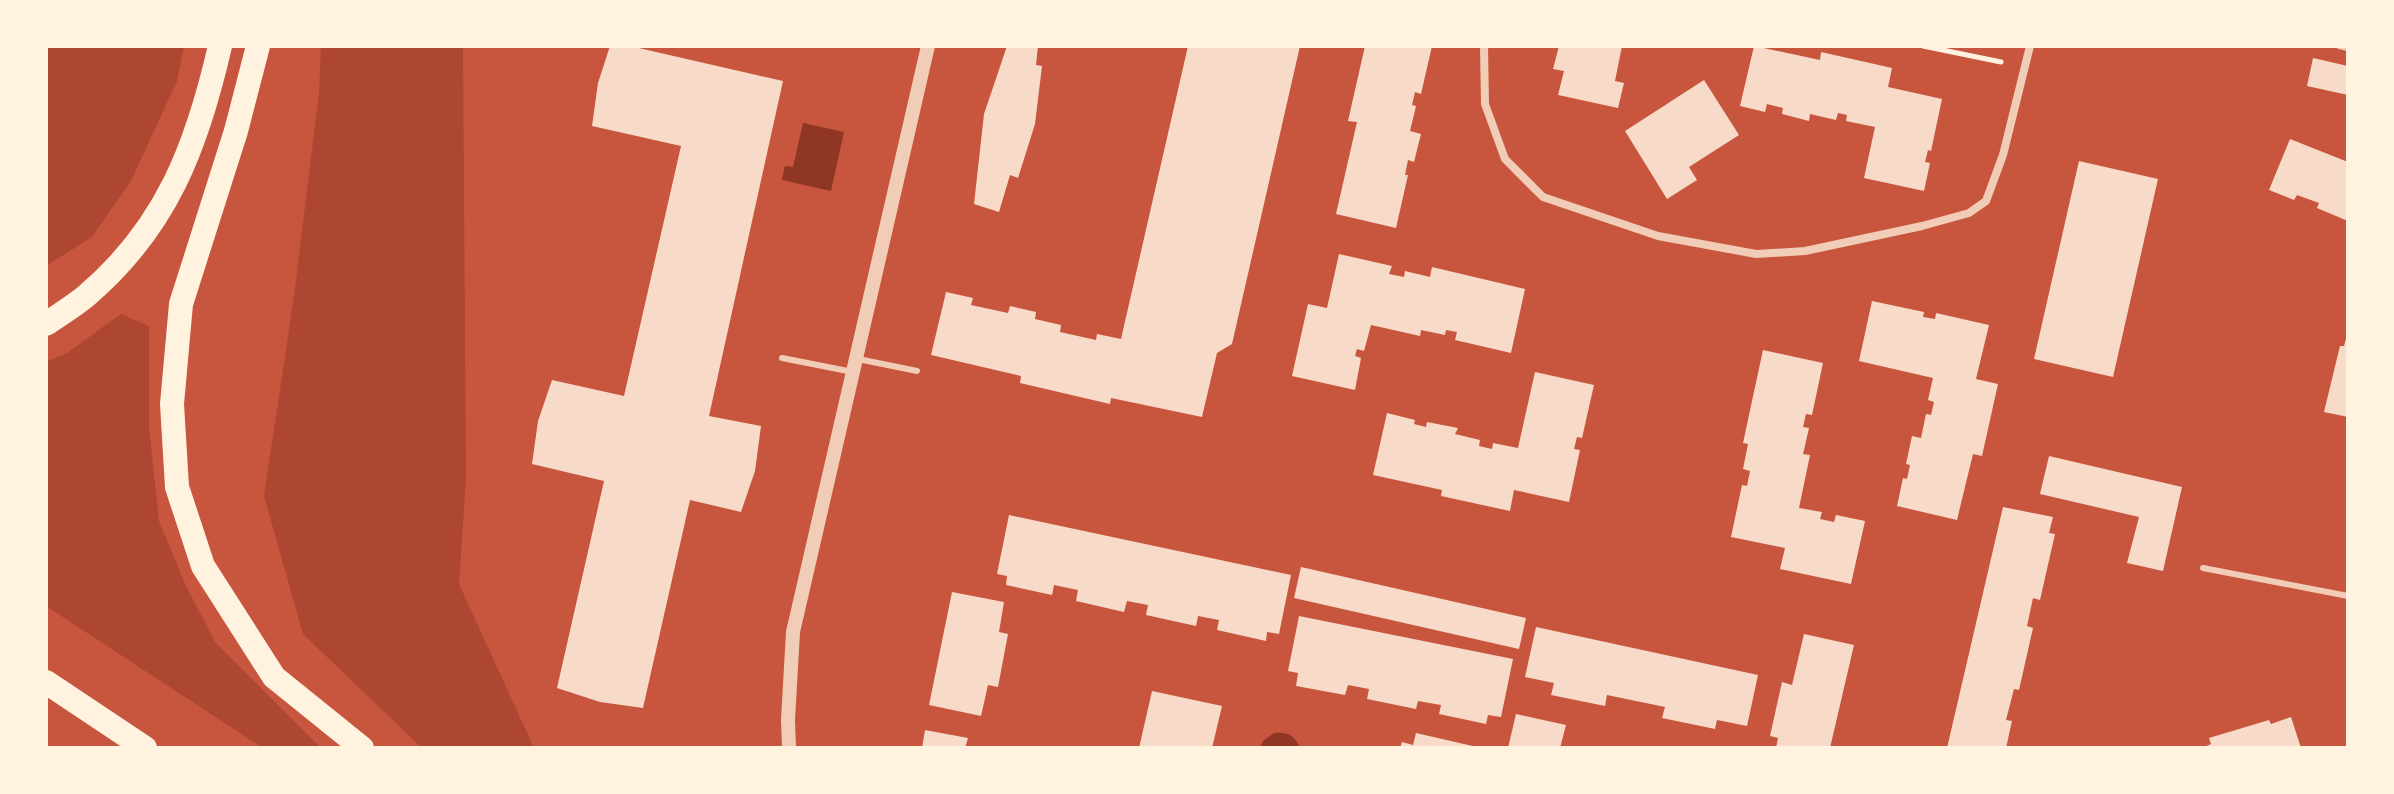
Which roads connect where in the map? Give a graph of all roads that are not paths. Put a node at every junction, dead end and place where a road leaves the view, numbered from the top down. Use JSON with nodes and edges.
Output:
{"nodes":[{"id":1,"x":220,"y":46,"type":"edge"},
{"id":2,"x":258,"y":46,"type":"edge"},
{"id":3,"x":928,"y":46,"type":"edge"},
{"id":4,"x":1484,"y":46,"type":"edge"},
{"id":5,"x":2030,"y":46,"type":"edge"},
{"id":6,"x":2339,"y":46,"type":"edge"},
{"id":7,"x":2348,"y":48,"type":"edge"},
{"id":8,"x":46,"y":324,"type":"edge"},
{"id":9,"x":782,"y":358,"type":"dead end"},
{"id":10,"x":856,"y":365,"type":"junction"},
{"id":11,"x":917,"y":371,"type":"dead end"},
{"id":12,"x":2203,"y":568,"type":"dead end"},
{"id":13,"x":2348,"y":596,"type":"edge"},
{"id":14,"x":46,"y":682,"type":"edge"},
{"id":15,"x":145,"y":748,"type":"edge"},
{"id":16,"x":362,"y":748,"type":"edge"},
{"id":17,"x":789,"y":748,"type":"edge"}],
"edges":[{"from":1,"to":8,"type":"highway"},
{"from":2,"to":16,"type":"highway"},
{"from":3,"to":10,"type":"street"},
{"from":4,"to":5,"type":"street"},
{"from":6,"to":7,"type":"lane"},
{"from":9,"to":10,"type":"lane"},
{"from":10,"to":11,"type":"lane"},
{"from":10,"to":17,"type":"street"},
{"from":12,"to":13,"type":"lane"},
{"from":14,"to":15,"type":"highway"}]}
